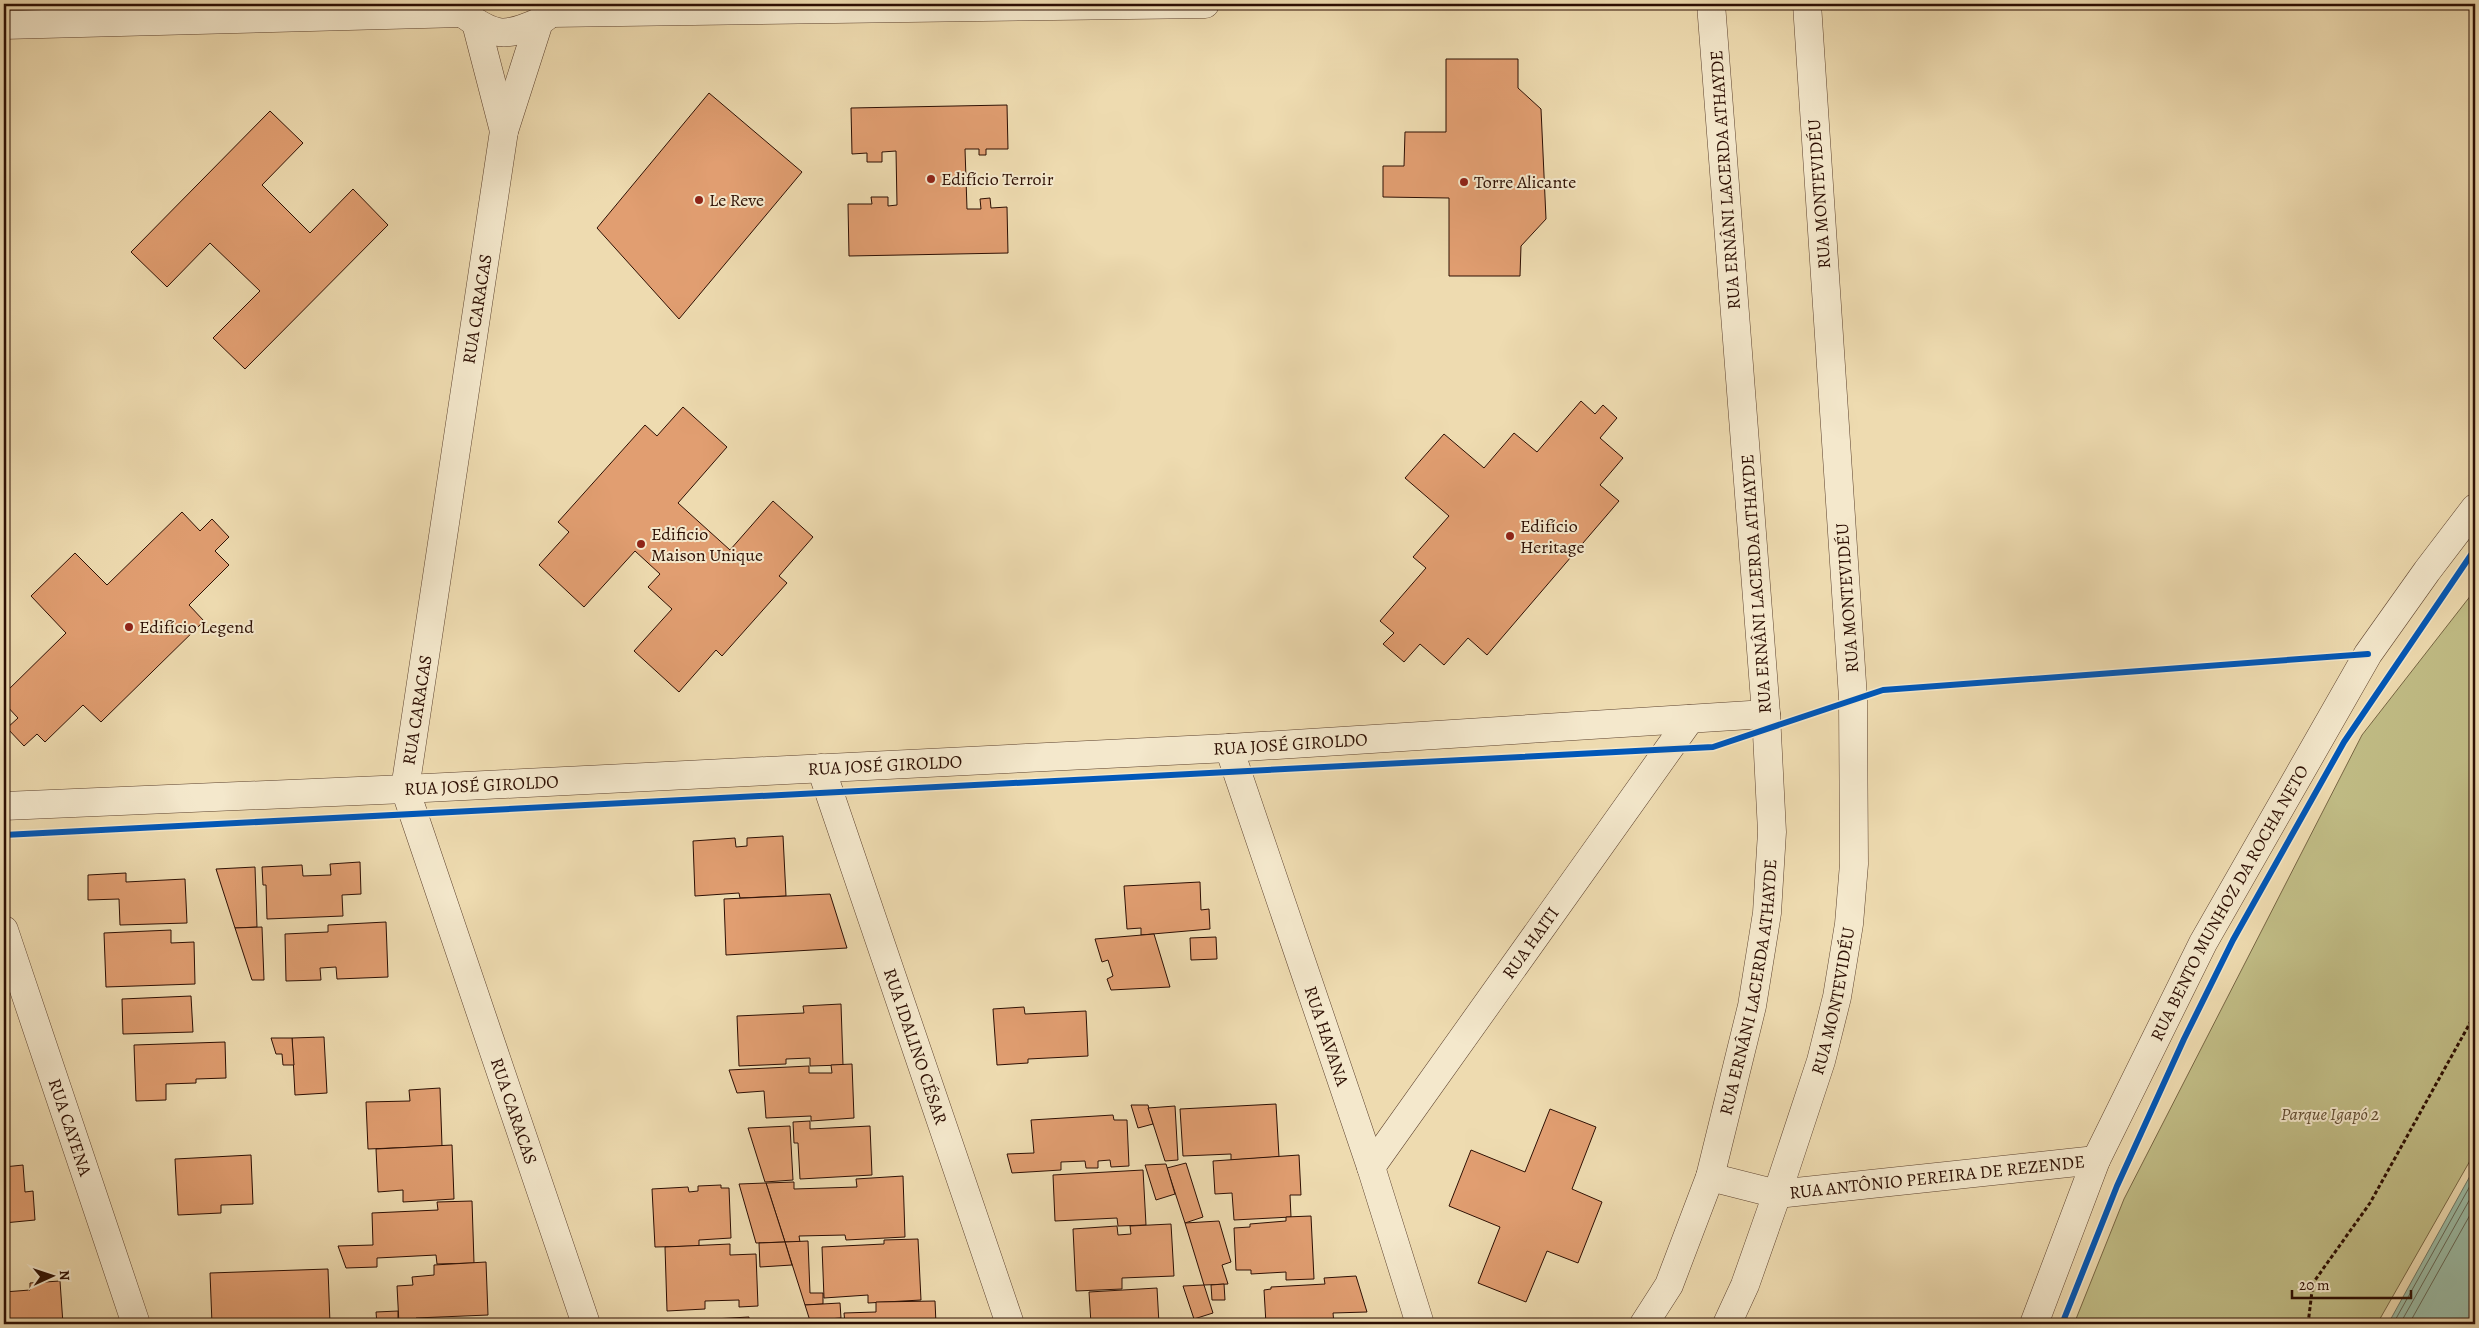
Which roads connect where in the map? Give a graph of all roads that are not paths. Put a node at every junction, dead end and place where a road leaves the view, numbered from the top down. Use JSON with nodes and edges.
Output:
{"nodes":[{"id":1,"x":1205,"y":4,"type":"edge"},
{"id":2,"x":1711,"y":4,"type":"edge"},
{"id":3,"x":1807,"y":4,"type":"edge"},
{"id":4,"x":465,"y":13,"type":"edge"},
{"id":5,"x":548,"y":13,"type":"edge"},
{"id":6,"x":4,"y":25,"type":"edge"},
{"id":7,"x":504,"y":131,"type":"junction"},
{"id":8,"x":2475,"y":508,"type":"edge"},
{"id":9,"x":1766,"y":714,"type":"junction"},
{"id":10,"x":1690,"y":718,"type":"junction"},
{"id":11,"x":1229,"y":748,"type":"junction"},
{"id":12,"x":821,"y":768,"type":"junction"},
{"id":13,"x":405,"y":789,"type":"junction"},
{"id":14,"x":4,"y":806,"type":"edge"},
{"id":15,"x":4,"y":930,"type":"edge"},
{"id":16,"x":2096,"y":1160,"type":"junction"},
{"id":17,"x":1371,"y":1168,"type":"junction"},
{"id":18,"x":1710,"y":1177,"type":"junction"},
{"id":19,"x":1778,"y":1194,"type":"junction"},
{"id":20,"x":136,"y":1324,"type":"edge"},
{"id":21,"x":586,"y":1324,"type":"edge"},
{"id":22,"x":1010,"y":1324,"type":"edge"},
{"id":23,"x":1420,"y":1324,"type":"edge"},
{"id":24,"x":1644,"y":1324,"type":"edge"},
{"id":25,"x":1727,"y":1324,"type":"edge"},
{"id":26,"x":2034,"y":1324,"type":"edge"}],
"edges":[{"from":1,"to":5,"type":"street"},
{"from":2,"to":9,"type":"street","name":"RUA ERNÂNI LACERDA ATHAYDE"},
{"from":3,"to":19,"type":"street","name":"RUA MONTEVIDÉU"},
{"from":4,"to":5,"type":"street"},
{"from":4,"to":6,"type":"street"},
{"from":4,"to":7,"type":"street","name":"RUA CARACAS"},
{"from":5,"to":7,"type":"street","name":"RUA CARACAS"},
{"from":7,"to":13,"type":"street","name":"RUA CARACAS"},
{"from":8,"to":16,"type":"street","name":"RUA BENTO MUNHOZ DA ROCHA NETO"},
{"from":9,"to":10,"type":"street","name":"RUA JOSÉ GIROLDO"},
{"from":9,"to":18,"type":"street","name":"RUA ERNÂNI LACERDA ATHAYDE"},
{"from":10,"to":11,"type":"street","name":"RUA JOSÉ GIROLDO"},
{"from":10,"to":17,"type":"street","name":"RUA HAITI"},
{"from":11,"to":12,"type":"street","name":"RUA JOSÉ GIROLDO"},
{"from":11,"to":17,"type":"street","name":"RUA HAVANA"},
{"from":12,"to":13,"type":"street","name":"RUA JOSÉ GIROLDO"},
{"from":12,"to":22,"type":"street","name":"RUA IDALINO CÉSAR"},
{"from":13,"to":14,"type":"street","name":"RUA JOSÉ GIROLDO"},
{"from":13,"to":21,"type":"street","name":"RUA CARACAS"},
{"from":15,"to":20,"type":"street","name":"RUA CAYENA"},
{"from":16,"to":19,"type":"street","name":"RUA ANTÔNIO PEREIRA DE REZENDE"},
{"from":16,"to":26,"type":"street","name":"RUA BENTO MUNHOZ DA ROCHA NETO"},
{"from":17,"to":23,"type":"street","name":"RUA HAVANA"},
{"from":18,"to":19,"type":"street"},
{"from":18,"to":24,"type":"street","name":"RUA ERNÂNI LACERDA ATHAYDE"},
{"from":19,"to":25,"type":"street","name":"RUA MONTEVIDÉU"}]}
